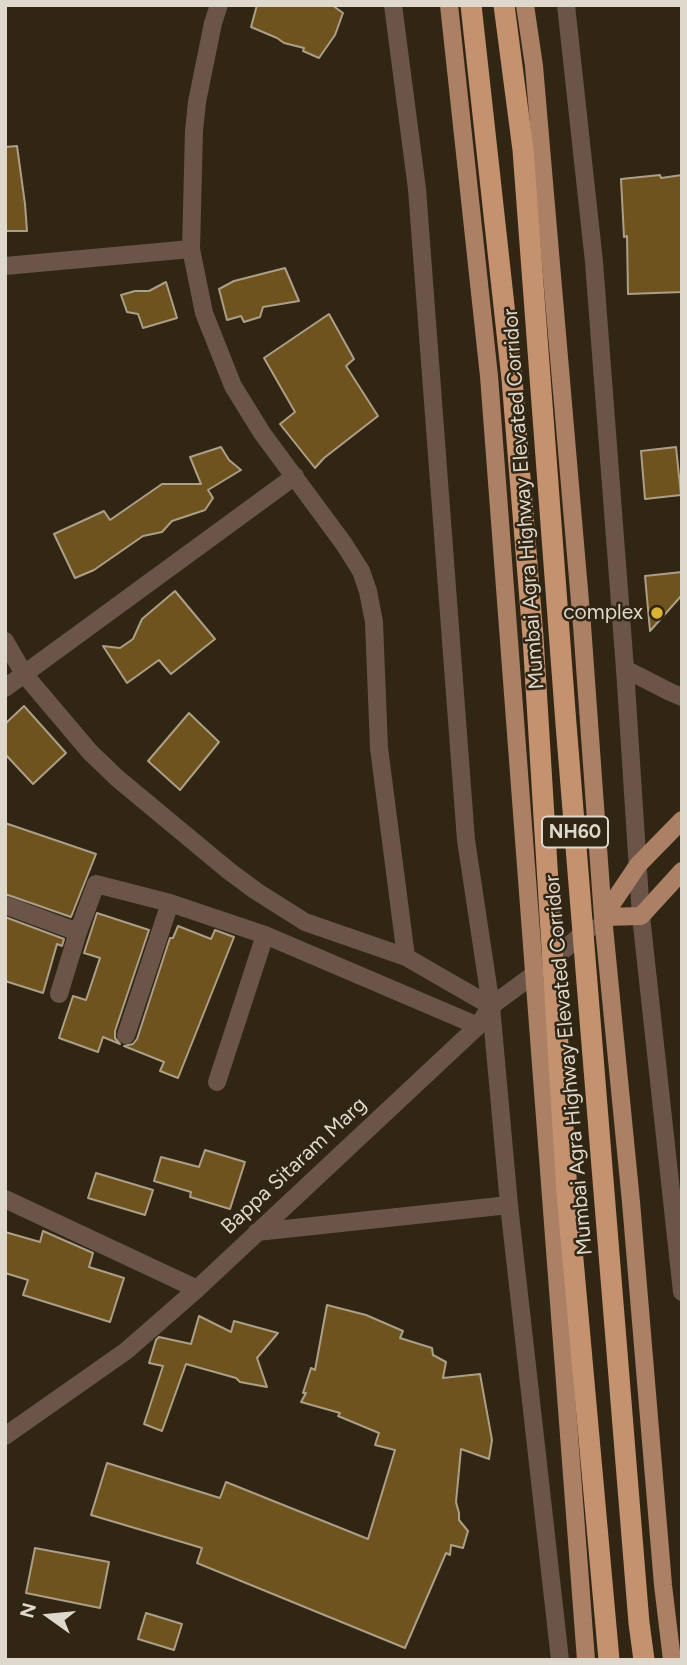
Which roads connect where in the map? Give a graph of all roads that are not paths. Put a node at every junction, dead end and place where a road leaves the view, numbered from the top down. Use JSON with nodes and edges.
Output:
{"nodes":[{"id":1,"x":219,"y":5,"type":"edge"},
{"id":2,"x":393,"y":5,"type":"edge"},
{"id":3,"x":449,"y":5,"type":"edge"},
{"id":4,"x":471,"y":5,"type":"edge"},
{"id":5,"x":504,"y":5,"type":"edge"},
{"id":6,"x":525,"y":5,"type":"edge"},
{"id":7,"x":566,"y":5,"type":"edge"},
{"id":8,"x":191,"y":249,"type":"junction"},
{"id":9,"x":5,"y":266,"type":"edge"},
{"id":10,"x":295,"y":477,"type":"junction"},
{"id":11,"x":5,"y":641,"type":"edge"},
{"id":12,"x":625,"y":668,"type":"junction"},
{"id":13,"x":24,"y":674,"type":"junction"},
{"id":14,"x":5,"y":688,"type":"edge"},
{"id":15,"x":682,"y":697,"type":"edge"},
{"id":16,"x":682,"y":820,"type":"edge"},
{"id":17,"x":638,"y":865,"type":"junction"},
{"id":18,"x":682,"y":871,"type":"edge"},
{"id":19,"x":170,"y":903,"type":"junction"},
{"id":20,"x":5,"y":905,"type":"edge"},
{"id":21,"x":641,"y":916,"type":"junction"},
{"id":22,"x":603,"y":917,"type":"junction"},
{"id":23,"x":78,"y":932,"type":"junction"},
{"id":24,"x":265,"y":935,"type":"junction"},
{"id":25,"x":406,"y":957,"type":"junction"},
{"id":26,"x":534,"y":975,"type":"junction"},
{"id":27,"x":59,"y":994,"type":"dead end"},
{"id":28,"x":491,"y":1006,"type":"junction"},
{"id":29,"x":478,"y":1026,"type":"junction"},
{"id":30,"x":126,"y":1035,"type":"dead end"},
{"id":31,"x":217,"y":1082,"type":"dead end"},
{"id":32,"x":5,"y":1199,"type":"edge"},
{"id":33,"x":509,"y":1205,"type":"junction"},
{"id":34,"x":257,"y":1232,"type":"junction"},
{"id":35,"x":197,"y":1289,"type":"junction"},
{"id":36,"x":682,"y":1292,"type":"edge"},
{"id":37,"x":5,"y":1436,"type":"edge"},
{"id":38,"x":561,"y":1660,"type":"edge"},
{"id":39,"x":586,"y":1660,"type":"edge"},
{"id":40,"x":609,"y":1660,"type":"edge"},
{"id":41,"x":644,"y":1660,"type":"edge"},
{"id":42,"x":671,"y":1660,"type":"edge"}],
"edges":[{"from":1,"to":8,"type":"street"},
{"from":2,"to":28,"type":"street"},
{"from":3,"to":26,"type":"main road"},
{"from":4,"to":40,"type":"highway","name":"Mumbai Agra Highway Elevated Corridor","number":"NH60","bridge":true},
{"from":5,"to":41,"type":"highway","name":"Mumbai Agra Highway Elevated Corridor","number":"NH60","bridge":true},
{"from":6,"to":22,"type":"main road"},
{"from":7,"to":12,"type":"street"},
{"from":8,"to":9,"type":"street"},
{"from":8,"to":10,"type":"street"},
{"from":10,"to":13,"type":"street"},
{"from":10,"to":25,"type":"street"},
{"from":11,"to":13,"type":"street"},
{"from":12,"to":15,"type":"street"},
{"from":12,"to":17,"type":"street"},
{"from":13,"to":14,"type":"street"},
{"from":13,"to":25,"type":"street"},
{"from":16,"to":17,"type":"main road"},
{"from":17,"to":21,"type":"street"},
{"from":17,"to":22,"type":"main road"},
{"from":18,"to":21,"type":"main road"},
{"from":19,"to":23,"type":"street"},
{"from":19,"to":24,"type":"street"},
{"from":19,"to":30,"type":"street"},
{"from":20,"to":23,"type":"street"},
{"from":21,"to":22,"type":"main road"},
{"from":21,"to":36,"type":"street"},
{"from":22,"to":26,"type":"street","name":"Bappa Sitaram Marg"},
{"from":22,"to":42,"type":"main road"},
{"from":23,"to":27,"type":"street"},
{"from":24,"to":29,"type":"street"},
{"from":24,"to":31,"type":"street"},
{"from":25,"to":28,"type":"street"},
{"from":26,"to":28,"type":"street","name":"Bappa Sitaram Marg"},
{"from":26,"to":39,"type":"main road"},
{"from":28,"to":29,"type":"street","name":"Bappa Sitaram Marg"},
{"from":28,"to":33,"type":"street"},
{"from":29,"to":34,"type":"street","name":"Bappa Sitaram Marg"},
{"from":32,"to":35,"type":"street"},
{"from":33,"to":34,"type":"street"},
{"from":33,"to":38,"type":"street"},
{"from":34,"to":35,"type":"street","name":"Bappa Sitaram Marg"},
{"from":35,"to":37,"type":"street","name":"Bappa Sitaram Marg"}]}
